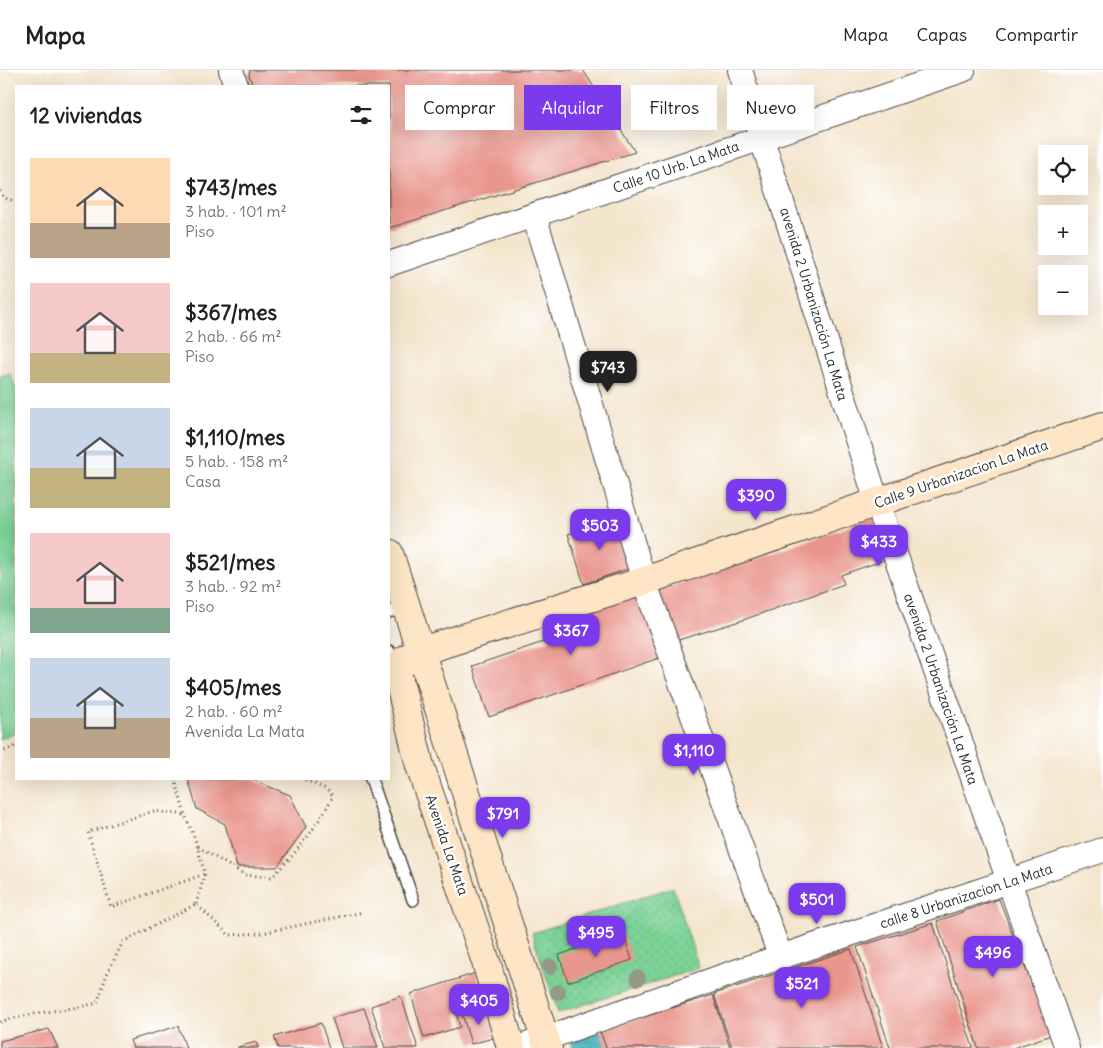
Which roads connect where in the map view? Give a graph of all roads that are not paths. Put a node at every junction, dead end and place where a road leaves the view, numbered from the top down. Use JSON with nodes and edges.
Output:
{"nodes":[{"id":1,"x":231,"y":70,"type":"edge"},
{"id":2,"x":740,"y":70,"type":"edge"},
{"id":3,"x":963,"y":70,"type":"edge"},
{"id":4,"x":236,"y":85,"type":"edge"},
{"id":5,"x":762,"y":138,"type":"junction"},
{"id":6,"x":534,"y":215,"type":"junction"},
{"id":7,"x":390,"y":264,"type":"edge"},
{"id":8,"x":1103,"y":426,"type":"edge"},
{"id":9,"x":877,"y":502,"type":"junction"},
{"id":10,"x":390,"y":560,"type":"edge"},
{"id":11,"x":644,"y":581,"type":"junction"},
{"id":12,"x":397,"y":609,"type":"edge"},
{"id":13,"x":420,"y":651,"type":"junction"},
{"id":14,"x":393,"y":661,"type":"edge"},
{"id":15,"x":371,"y":780,"type":"edge"},
{"id":16,"x":1103,"y":850,"type":"edge"},
{"id":17,"x":1008,"y":882,"type":"junction"},
{"id":18,"x":413,"y":900,"type":"dead end"},
{"id":19,"x":781,"y":958,"type":"junction"},
{"id":20,"x":546,"y":1044,"type":"edge"},
{"id":21,"x":511,"y":1048,"type":"edge"},
{"id":22,"x":518,"y":1048,"type":"edge"},
{"id":23,"x":1067,"y":1048,"type":"edge"}],
"edges":[{"from":1,"to":4,"type":"street"},
{"from":2,"to":5,"type":"street","name":"avenida 2 Urbanización La Mata"},
{"from":3,"to":5,"type":"street","name":"Calle 10 Urb. La Mata"},
{"from":5,"to":6,"type":"street","name":"Calle 10 Urb. La Mata"},
{"from":5,"to":9,"type":"street","name":"avenida 2 Urbanización La Mata"},
{"from":6,"to":7,"type":"street","name":"Calle 10 Urb. La Mata"},
{"from":6,"to":11,"type":"street"},
{"from":8,"to":9,"type":"street","name":"Calle 9 Urbanizacion La Mata"},
{"from":9,"to":11,"type":"street","name":"Calle 9 Urbanizacion La Mata"},
{"from":9,"to":17,"type":"street","name":"avenida 2 Urbanización La Mata"},
{"from":10,"to":12,"type":"street"},
{"from":11,"to":13,"type":"street","name":"Calle 9 Urbanizacion La Mata"},
{"from":11,"to":19,"type":"street"},
{"from":12,"to":13,"type":"street"},
{"from":13,"to":14,"type":"street","name":"Avenida La Mata"},
{"from":13,"to":20,"type":"street"},
{"from":14,"to":21,"type":"street","name":"Avenida La Mata"},
{"from":15,"to":18,"type":"lane"},
{"from":16,"to":17,"type":"street","name":"calle 8 Urbanizacion La Mata"},
{"from":17,"to":19,"type":"street","name":"calle 8 Urbanizacion La Mata"},
{"from":17,"to":23,"type":"street","name":"avenida 2 Urbanización La Mata"},
{"from":19,"to":20,"type":"street","name":"calle 8 Urbanizacion La Mata"},
{"from":20,"to":22,"type":"street","name":"calle 8 Urbanizacion La Mata"}]}
